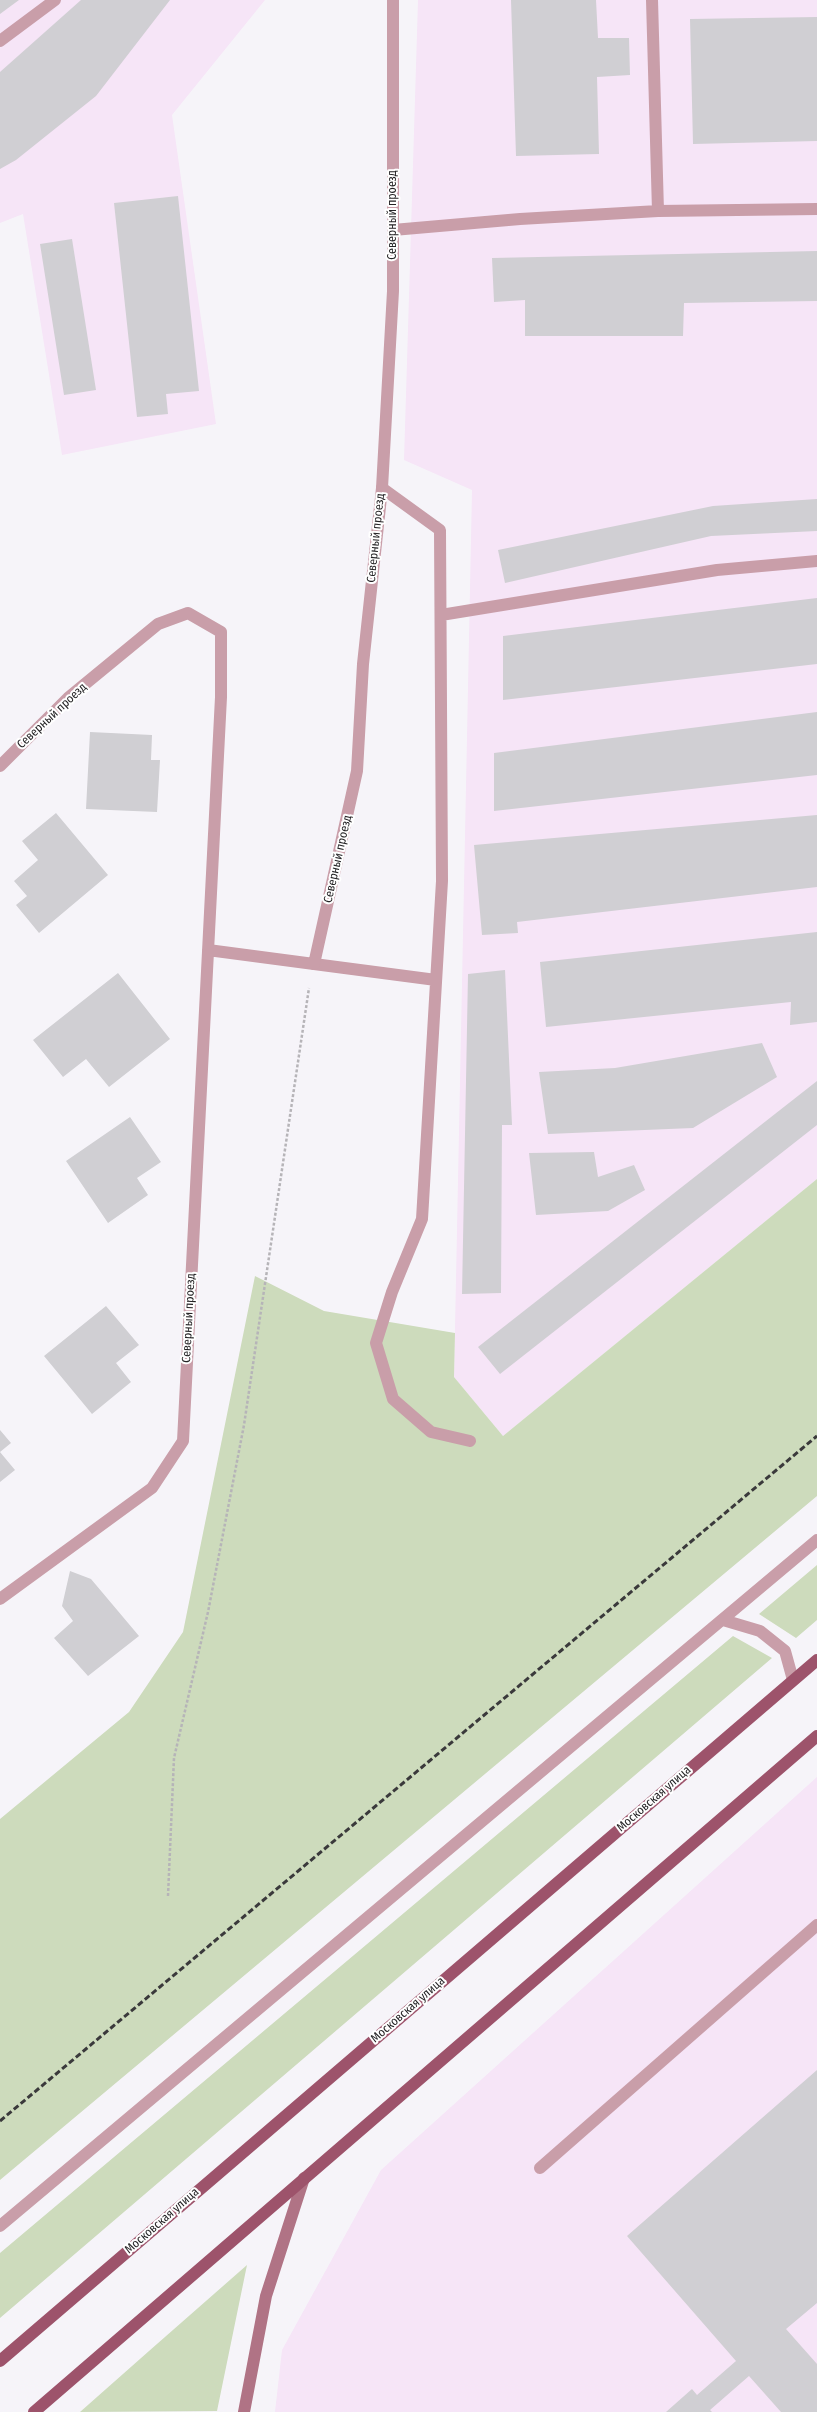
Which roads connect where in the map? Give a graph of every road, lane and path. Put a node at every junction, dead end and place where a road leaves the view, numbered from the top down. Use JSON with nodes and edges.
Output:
{"nodes":[{"id":1,"x":54,"y":0,"type":"edge"},
{"id":2,"x":393,"y":0,"type":"edge"},
{"id":3,"x":652,"y":0,"type":"edge"},
{"id":4,"x":0,"y":41,"type":"edge"},
{"id":5,"x":817,"y":208,"type":"edge"},
{"id":6,"x":658,"y":211,"type":"junction"},
{"id":7,"x":393,"y":230,"type":"junction"},
{"id":8,"x":382,"y":488,"type":"junction"},
{"id":9,"x":817,"y":562,"type":"edge"},
{"id":10,"x":441,"y":615,"type":"junction"},
{"id":11,"x":0,"y":766,"type":"edge"},
{"id":12,"x":208,"y":950,"type":"junction"},
{"id":13,"x":314,"y":964,"type":"junction"},
{"id":14,"x":436,"y":980,"type":"junction"},
{"id":15,"x":470,"y":1442,"type":"dead end"},
{"id":16,"x":817,"y":1540,"type":"edge"},
{"id":17,"x":0,"y":1599,"type":"edge"},
{"id":18,"x":723,"y":1620,"type":"junction"},
{"id":19,"x":817,"y":1660,"type":"edge"},
{"id":20,"x":793,"y":1680,"type":"junction"},
{"id":21,"x":817,"y":1736,"type":"edge"},
{"id":22,"x":168,"y":1896,"type":"dead end"},
{"id":23,"x":817,"y":1925,"type":"edge"},
{"id":24,"x":540,"y":2168,"type":"dead end"},
{"id":25,"x":304,"y":2178,"type":"junction"},
{"id":26,"x":0,"y":2226,"type":"edge"},
{"id":27,"x":0,"y":2361,"type":"edge"},
{"id":28,"x":244,"y":2407,"type":"edge"},
{"id":29,"x":34,"y":2412,"type":"edge"},
{"id":30,"x":236,"y":2412,"type":"edge"}],
"edges":[{"from":1,"to":4,"type":"street"},
{"from":2,"to":7,"type":"street","name":"Северный проезд"},
{"from":3,"to":6,"type":"street"},
{"from":5,"to":6,"type":"street"},
{"from":6,"to":7,"type":"street"},
{"from":7,"to":8,"type":"street","name":"Северный проезд"},
{"from":8,"to":10,"type":"street"},
{"from":8,"to":13,"type":"street","name":"Северный проезд"},
{"from":9,"to":10,"type":"street"},
{"from":10,"to":14,"type":"street"},
{"from":11,"to":12,"type":"street","name":"Северный проезд"},
{"from":12,"to":13,"type":"street"},
{"from":12,"to":17,"type":"street","name":"Северный проезд"},
{"from":13,"to":14,"type":"street"},
{"from":13,"to":22,"type":"path"},
{"from":14,"to":15,"type":"street"},
{"from":16,"to":18,"type":"street"},
{"from":18,"to":20,"type":"street"},
{"from":18,"to":26,"type":"street"},
{"from":19,"to":20,"type":"main road","name":"Московская улица"},
{"from":20,"to":27,"type":"main road","name":"Московская улица"},
{"from":21,"to":25,"type":"main road"},
{"from":23,"to":24,"type":"street"},
{"from":25,"to":28,"type":"street"},
{"from":25,"to":29,"type":"main road"},
{"from":28,"to":30,"type":"street"}]}
